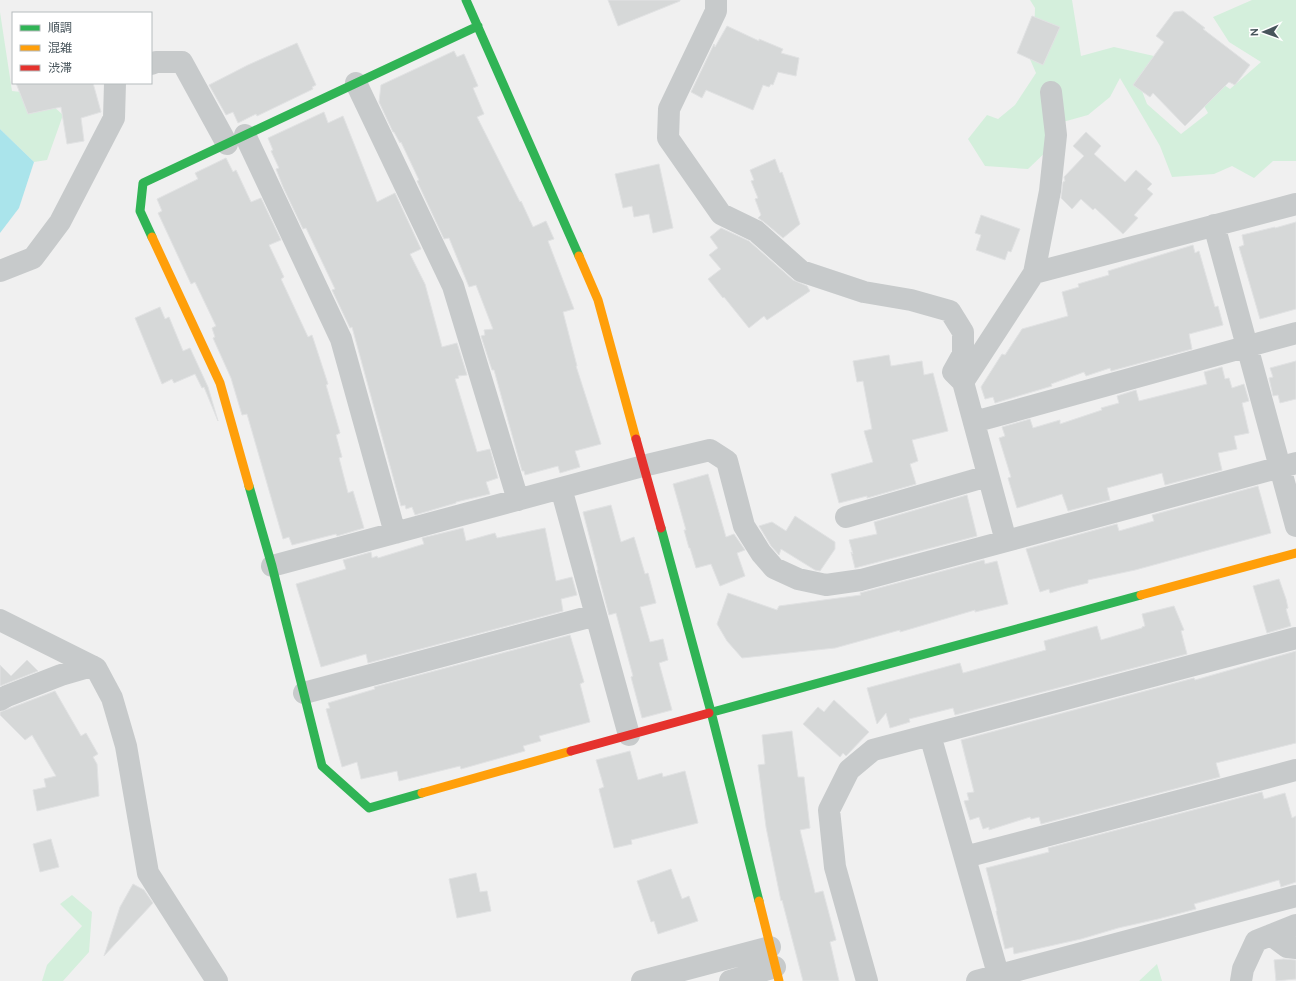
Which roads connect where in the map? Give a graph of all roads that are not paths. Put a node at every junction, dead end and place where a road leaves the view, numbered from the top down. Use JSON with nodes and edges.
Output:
{"nodes":[{"id":1,"x":466,"y":0,"type":"edge"},
{"id":2,"x":716,"y":0,"type":"edge"},
{"id":3,"x":478,"y":26,"type":"junction"},
{"id":4,"x":152,"y":64,"type":"edge"},
{"id":5,"x":356,"y":83,"type":"junction"},
{"id":6,"x":115,"y":84,"type":"edge"},
{"id":7,"x":1051,"y":92,"type":"dead end"},
{"id":8,"x":236,"y":140,"type":"junction"},
{"id":9,"x":1296,"y":204,"type":"edge"},
{"id":10,"x":1214,"y":225,"type":"junction"},
{"id":11,"x":0,"y":271,"type":"edge"},
{"id":12,"x":1034,"y":273,"type":"junction"},
{"id":13,"x":1296,"y":333,"type":"edge"},
{"id":14,"x":1247,"y":346,"type":"junction"},
{"id":15,"x":963,"y":382,"type":"junction"},
{"id":16,"x":974,"y":422,"type":"junction"},
{"id":17,"x":1288,"y":465,"type":"edge"},
{"id":18,"x":644,"y":466,"type":"junction"},
{"id":19,"x":988,"y":476,"type":"junction"},
{"id":20,"x":561,"y":488,"type":"junction"},
{"id":21,"x":518,"y":500,"type":"junction"},
{"id":22,"x":846,"y":517,"type":"dead end"},
{"id":23,"x":1296,"y":526,"type":"edge"},
{"id":24,"x":395,"y":532,"type":"junction"},
{"id":25,"x":1006,"y":541,"type":"junction"},
{"id":26,"x":1296,"y":553,"type":"edge"},
{"id":27,"x":272,"y":566,"type":"junction"},
{"id":28,"x":596,"y":615,"type":"junction"},
{"id":29,"x":0,"y":620,"type":"edge"},
{"id":30,"x":1296,"y":638,"type":"edge"},
{"id":31,"x":92,"y":666,"type":"junction"},
{"id":32,"x":304,"y":693,"type":"junction"},
{"id":33,"x":0,"y":700,"type":"edge"},
{"id":34,"x":711,"y":712,"type":"junction"},
{"id":35,"x":629,"y":735,"type":"junction"},
{"id":36,"x":930,"y":735,"type":"junction"},
{"id":37,"x":1296,"y":770,"type":"edge"},
{"id":38,"x":965,"y":857,"type":"junction"},
{"id":39,"x":1296,"y":896,"type":"edge"},
{"id":40,"x":1296,"y":925,"type":"edge"},
{"id":41,"x":1271,"y":935,"type":"junction"},
{"id":42,"x":770,"y":946,"type":"junction"},
{"id":43,"x":1296,"y":948,"type":"edge"},
{"id":44,"x":777,"y":974,"type":"edge"},
{"id":45,"x":1000,"y":978,"type":"edge"},
{"id":46,"x":217,"y":981,"type":"edge"},
{"id":47,"x":642,"y":981,"type":"edge"},
{"id":48,"x":730,"y":981,"type":"edge"},
{"id":49,"x":867,"y":981,"type":"edge"},
{"id":50,"x":977,"y":981,"type":"edge"},
{"id":51,"x":1241,"y":981,"type":"edge"}],
"edges":[{"from":1,"to":3,"type":"street"},
{"from":2,"to":15,"type":"street"},
{"from":3,"to":5,"type":"street"},
{"from":3,"to":18,"type":"street"},
{"from":4,"to":8,"type":"street"},
{"from":5,"to":8,"type":"street"},
{"from":5,"to":21,"type":"street"},
{"from":6,"to":11,"type":"street"},
{"from":7,"to":12,"type":"street"},
{"from":8,"to":24,"type":"street"},
{"from":8,"to":27,"type":"street"},
{"from":9,"to":10,"type":"street"},
{"from":10,"to":12,"type":"street"},
{"from":10,"to":14,"type":"street"},
{"from":12,"to":15,"type":"street"},
{"from":13,"to":14,"type":"street"},
{"from":14,"to":16,"type":"street"},
{"from":14,"to":17,"type":"street"},
{"from":15,"to":16,"type":"street"},
{"from":16,"to":19,"type":"street"},
{"from":17,"to":23,"type":"street"},
{"from":17,"to":25,"type":"street"},
{"from":18,"to":20,"type":"street"},
{"from":18,"to":25,"type":"street"},
{"from":18,"to":34,"type":"street"},
{"from":19,"to":22,"type":"street"},
{"from":19,"to":25,"type":"street"},
{"from":20,"to":21,"type":"street"},
{"from":20,"to":28,"type":"street"},
{"from":21,"to":24,"type":"street"},
{"from":24,"to":27,"type":"street"},
{"from":26,"to":34,"type":"street"},
{"from":27,"to":32,"type":"street"},
{"from":28,"to":32,"type":"street"},
{"from":28,"to":35,"type":"street"},
{"from":29,"to":31,"type":"street"},
{"from":30,"to":36,"type":"street"},
{"from":31,"to":33,"type":"street"},
{"from":31,"to":46,"type":"street"},
{"from":32,"to":35,"type":"street"},
{"from":34,"to":35,"type":"street"},
{"from":34,"to":42,"type":"street"},
{"from":36,"to":38,"type":"street"},
{"from":36,"to":49,"type":"street"},
{"from":37,"to":38,"type":"street"},
{"from":38,"to":45,"type":"street"},
{"from":39,"to":45,"type":"street"},
{"from":40,"to":41,"type":"street"},
{"from":41,"to":43,"type":"street"},
{"from":41,"to":51,"type":"street"},
{"from":42,"to":44,"type":"street"},
{"from":42,"to":47,"type":"street"},
{"from":44,"to":48,"type":"street"},
{"from":45,"to":50,"type":"street"}]}
